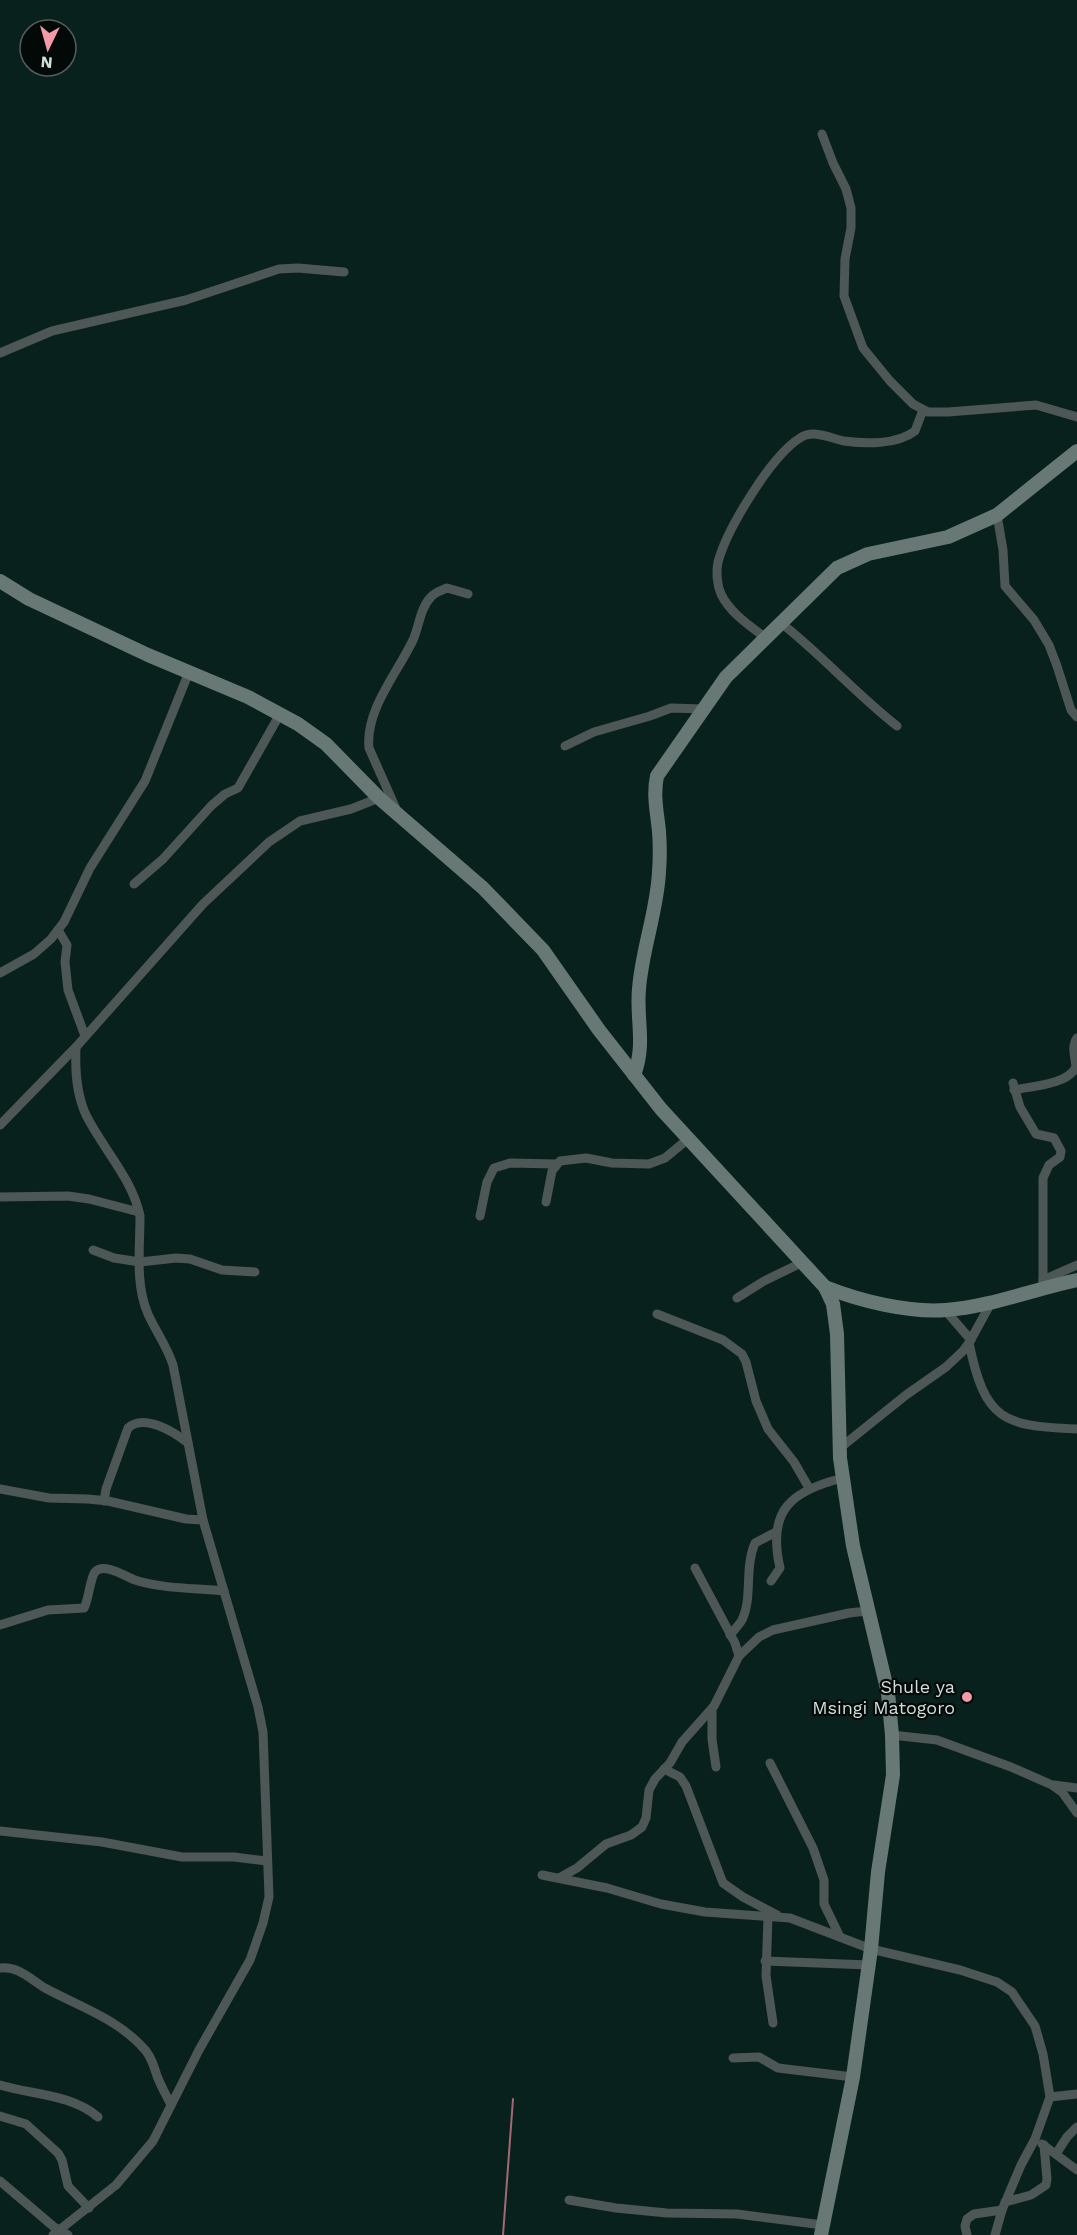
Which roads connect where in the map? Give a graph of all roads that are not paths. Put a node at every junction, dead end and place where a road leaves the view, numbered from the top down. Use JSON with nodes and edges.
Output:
{"nodes":[{"id":1,"x":822,"y":134,"type":"dead end"},
{"id":2,"x":344,"y":272,"type":"dead end"},
{"id":3,"x":0,"y":353,"type":"edge"},
{"id":4,"x":923,"y":410,"type":"junction"},
{"id":5,"x":1077,"y":417,"type":"edge"},
{"id":6,"x":1077,"y":452,"type":"edge"},
{"id":7,"x":997,"y":515,"type":"junction"},
{"id":8,"x":0,"y":581,"type":"edge"},
{"id":9,"x":468,"y":594,"type":"dead end"},
{"id":10,"x":781,"y":623,"type":"junction"},
{"id":11,"x":766,"y":638,"type":"junction"},
{"id":12,"x":189,"y":672,"type":"junction"},
{"id":13,"x":703,"y":710,"type":"junction"},
{"id":14,"x":280,"y":714,"type":"junction"},
{"id":15,"x":1077,"y":717,"type":"edge"},
{"id":16,"x":897,"y":726,"type":"dead end"},
{"id":17,"x":565,"y":746,"type":"dead end"},
{"id":18,"x":379,"y":798,"type":"junction"},
{"id":19,"x":399,"y":816,"type":"junction"},
{"id":20,"x":134,"y":884,"type":"dead end"},
{"id":21,"x":58,"y":930,"type":"junction"},
{"id":22,"x":0,"y":973,"type":"edge"},
{"id":23,"x":85,"y":1036,"type":"junction"},
{"id":24,"x":1077,"y":1038,"type":"edge"},
{"id":25,"x":76,"y":1047,"type":"junction"},
{"id":26,"x":1076,"y":1067,"type":"edge"},
{"id":27,"x":634,"y":1075,"type":"junction"},
{"id":28,"x":0,"y":1125,"type":"edge"},
{"id":29,"x":688,"y":1139,"type":"junction"},
{"id":30,"x":556,"y":1164,"type":"junction"},
{"id":31,"x":0,"y":1197,"type":"edge"},
{"id":32,"x":546,"y":1202,"type":"dead end"},
{"id":33,"x":139,"y":1212,"type":"junction"},
{"id":34,"x":480,"y":1216,"type":"dead end"},
{"id":35,"x":93,"y":1250,"type":"dead end"},
{"id":36,"x":140,"y":1262,"type":"junction"},
{"id":37,"x":801,"y":1263,"type":"junction"},
{"id":38,"x":1077,"y":1265,"type":"edge"},
{"id":39,"x":255,"y":1272,"type":"dead end"},
{"id":40,"x":1077,"y":1280,"type":"edge"},
{"id":41,"x":1043,"y":1283,"type":"junction"},
{"id":42,"x":825,"y":1287,"type":"junction"},
{"id":43,"x":737,"y":1298,"type":"dead end"},
{"id":44,"x":992,"y":1301,"type":"junction"},
{"id":45,"x":945,"y":1310,"type":"junction"},
{"id":46,"x":657,"y":1314,"type":"dead end"},
{"id":47,"x":970,"y":1341,"type":"junction"},
{"id":48,"x":1077,"y":1429,"type":"edge"},
{"id":49,"x":188,"y":1443,"type":"junction"},
{"id":50,"x":840,"y":1449,"type":"junction"},
{"id":51,"x":843,"y":1478,"type":"junction"},
{"id":52,"x":808,"y":1488,"type":"junction"},
{"id":53,"x":0,"y":1489,"type":"edge"},
{"id":54,"x":104,"y":1501,"type":"junction"},
{"id":55,"x":203,"y":1520,"type":"junction"},
{"id":56,"x":776,"y":1532,"type":"junction"},
{"id":57,"x":695,"y":1568,"type":"dead end"},
{"id":58,"x":771,"y":1581,"type":"dead end"},
{"id":59,"x":224,"y":1591,"type":"junction"},
{"id":60,"x":867,"y":1611,"type":"junction"},
{"id":61,"x":0,"y":1625,"type":"edge"},
{"id":62,"x":730,"y":1635,"type":"junction"},
{"id":63,"x":739,"y":1656,"type":"junction"},
{"id":64,"x":712,"y":1709,"type":"junction"},
{"id":65,"x":892,"y":1735,"type":"junction"},
{"id":66,"x":770,"y":1763,"type":"dead end"},
{"id":67,"x":716,"y":1767,"type":"dead end"},
{"id":68,"x":664,"y":1769,"type":"junction"},
{"id":69,"x":1052,"y":1785,"type":"junction"},
{"id":70,"x":1077,"y":1788,"type":"edge"},
{"id":71,"x":1077,"y":1813,"type":"edge"},
{"id":72,"x":0,"y":1831,"type":"edge"},
{"id":73,"x":267,"y":1861,"type":"junction"},
{"id":74,"x":542,"y":1875,"type":"dead end"},
{"id":75,"x":559,"y":1878,"type":"junction"},
{"id":76,"x":768,"y":1916,"type":"junction"},
{"id":77,"x":779,"y":1916,"type":"junction"},
{"id":78,"x":840,"y":1937,"type":"junction"},
{"id":79,"x":871,"y":1949,"type":"junction"},
{"id":80,"x":765,"y":1961,"type":"junction"},
{"id":81,"x":869,"y":1965,"type":"junction"},
{"id":82,"x":0,"y":1968,"type":"edge"},
{"id":83,"x":772,"y":2024,"type":"dead end"},
{"id":84,"x":733,"y":2058,"type":"dead end"},
{"id":85,"x":853,"y":2077,"type":"junction"},
{"id":86,"x":0,"y":2085,"type":"edge"},
{"id":87,"x":1077,"y":2094,"type":"edge"},
{"id":88,"x":1050,"y":2097,"type":"junction"},
{"id":89,"x":171,"y":2105,"type":"junction"},
{"id":90,"x":0,"y":2116,"type":"edge"},
{"id":91,"x":98,"y":2117,"type":"dead end"},
{"id":92,"x":1077,"y":2127,"type":"edge"},
{"id":93,"x":1035,"y":2139,"type":"junction"},
{"id":94,"x":1044,"y":2145,"type":"junction"},
{"id":95,"x":1057,"y":2155,"type":"junction"},
{"id":96,"x":1047,"y":2169,"type":"junction"},
{"id":97,"x":1077,"y":2170,"type":"edge"},
{"id":98,"x":0,"y":2181,"type":"edge"},
{"id":99,"x":569,"y":2200,"type":"dead end"},
{"id":100,"x":1003,"y":2206,"type":"junction"},
{"id":101,"x":89,"y":2208,"type":"junction"},
{"id":102,"x":822,"y":2230,"type":"edge"},
{"id":103,"x":60,"y":2234,"type":"edge"},
{"id":104,"x":967,"y":2235,"type":"edge"},
{"id":105,"x":995,"y":2235,"type":"edge"}],
"edges":[{"from":1,"to":4,"type":"street"},
{"from":2,"to":3,"type":"street"},
{"from":4,"to":5,"type":"street"},
{"from":4,"to":11,"type":"street"},
{"from":6,"to":7,"type":"street"},
{"from":7,"to":10,"type":"street"},
{"from":7,"to":15,"type":"street"},
{"from":8,"to":12,"type":"street"},
{"from":9,"to":19,"type":"street"},
{"from":10,"to":11,"type":"street"},
{"from":10,"to":16,"type":"street"},
{"from":11,"to":13,"type":"street"},
{"from":12,"to":14,"type":"street"},
{"from":12,"to":21,"type":"street"},
{"from":13,"to":17,"type":"street"},
{"from":13,"to":27,"type":"street"},
{"from":14,"to":18,"type":"street"},
{"from":14,"to":20,"type":"street"},
{"from":18,"to":19,"type":"street"},
{"from":18,"to":23,"type":"street"},
{"from":19,"to":27,"type":"street"},
{"from":21,"to":22,"type":"street"},
{"from":21,"to":23,"type":"street"},
{"from":23,"to":25,"type":"street"},
{"from":24,"to":26,"type":"street"},
{"from":25,"to":28,"type":"street"},
{"from":25,"to":33,"type":"street"},
{"from":26,"to":41,"type":"street"},
{"from":27,"to":29,"type":"street"},
{"from":29,"to":30,"type":"street"},
{"from":29,"to":37,"type":"street"},
{"from":30,"to":32,"type":"street"},
{"from":30,"to":34,"type":"street"},
{"from":31,"to":33,"type":"street"},
{"from":33,"to":36,"type":"street"},
{"from":35,"to":36,"type":"street"},
{"from":36,"to":39,"type":"street"},
{"from":36,"to":49,"type":"street"},
{"from":37,"to":42,"type":"street"},
{"from":37,"to":43,"type":"street"},
{"from":38,"to":41,"type":"street"},
{"from":40,"to":41,"type":"street"},
{"from":41,"to":44,"type":"street"},
{"from":42,"to":45,"type":"street"},
{"from":42,"to":50,"type":"street"},
{"from":44,"to":45,"type":"street"},
{"from":44,"to":47,"type":"street"},
{"from":45,"to":47,"type":"street"},
{"from":46,"to":52,"type":"street"},
{"from":47,"to":48,"type":"street"},
{"from":47,"to":50,"type":"street"},
{"from":49,"to":54,"type":"street"},
{"from":49,"to":55,"type":"street"},
{"from":50,"to":51,"type":"street"},
{"from":51,"to":52,"type":"street"},
{"from":51,"to":60,"type":"street"},
{"from":52,"to":56,"type":"street"},
{"from":53,"to":54,"type":"street"},
{"from":54,"to":55,"type":"street"},
{"from":55,"to":59,"type":"street"},
{"from":56,"to":58,"type":"street"},
{"from":56,"to":62,"type":"street"},
{"from":57,"to":62,"type":"street"},
{"from":59,"to":61,"type":"street"},
{"from":59,"to":73,"type":"street"},
{"from":60,"to":63,"type":"street"},
{"from":60,"to":65,"type":"street"},
{"from":62,"to":63,"type":"street"},
{"from":63,"to":64,"type":"street"},
{"from":64,"to":67,"type":"street"},
{"from":64,"to":68,"type":"street"},
{"from":65,"to":69,"type":"street"},
{"from":65,"to":79,"type":"street"},
{"from":66,"to":78,"type":"street"},
{"from":68,"to":75,"type":"street"},
{"from":68,"to":77,"type":"street"},
{"from":69,"to":70,"type":"street"},
{"from":69,"to":71,"type":"street"},
{"from":72,"to":73,"type":"street"},
{"from":73,"to":89,"type":"street"},
{"from":74,"to":75,"type":"street"},
{"from":75,"to":76,"type":"street"},
{"from":76,"to":77,"type":"street"},
{"from":76,"to":80,"type":"street"},
{"from":77,"to":78,"type":"street"},
{"from":78,"to":79,"type":"street"},
{"from":79,"to":81,"type":"street"},
{"from":79,"to":88,"type":"street"},
{"from":80,"to":81,"type":"street"},
{"from":80,"to":83,"type":"street"},
{"from":81,"to":85,"type":"street"},
{"from":82,"to":89,"type":"street"},
{"from":84,"to":85,"type":"street"},
{"from":85,"to":102,"type":"street"},
{"from":86,"to":91,"type":"street"},
{"from":87,"to":88,"type":"street"},
{"from":88,"to":93,"type":"street"},
{"from":89,"to":101,"type":"street"},
{"from":90,"to":101,"type":"street"},
{"from":92,"to":95,"type":"street"},
{"from":93,"to":94,"type":"street"},
{"from":93,"to":100,"type":"street"},
{"from":94,"to":95,"type":"street"},
{"from":94,"to":96,"type":"street"},
{"from":95,"to":96,"type":"street"},
{"from":95,"to":97,"type":"street"},
{"from":96,"to":100,"type":"street"},
{"from":98,"to":103,"type":"street"},
{"from":99,"to":102,"type":"street"},
{"from":100,"to":104,"type":"street"},
{"from":100,"to":105,"type":"street"},
{"from":101,"to":103,"type":"street"}]}
